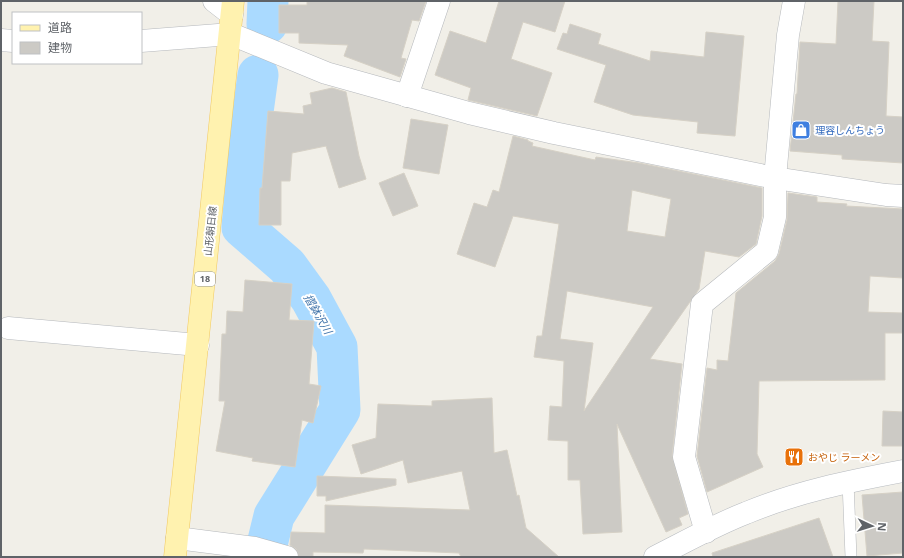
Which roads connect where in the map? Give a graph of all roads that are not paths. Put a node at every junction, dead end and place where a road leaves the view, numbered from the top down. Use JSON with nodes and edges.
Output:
{"nodes":[{"id":1,"x":214,"y":1,"type":"edge"},
{"id":2,"x":439,"y":1,"type":"edge"},
{"id":3,"x":794,"y":1,"type":"edge"},
{"id":4,"x":232,"y":17,"type":"edge"},
{"id":5,"x":1,"y":40,"type":"edge"},
{"id":6,"x":12,"y":41,"type":"edge"},
{"id":7,"x":142,"y":41,"type":"edge"},
{"id":8,"x":408,"y":96,"type":"junction"},
{"id":9,"x":775,"y":178,"type":"junction"},
{"id":10,"x":903,"y":196,"type":"edge"},
{"id":11,"x":8,"y":328,"type":"dead end"},
{"id":12,"x":198,"y":345,"type":"junction"},
{"id":13,"x":903,"y":471,"type":"edge"},
{"id":14,"x":848,"y":482,"type":"junction"},
{"id":15,"x":706,"y":532,"type":"junction"},
{"id":16,"x":176,"y":548,"type":"edge"},
{"id":17,"x":283,"y":556,"type":"edge"},
{"id":18,"x":287,"y":557,"type":"edge"},
{"id":19,"x":655,"y":557,"type":"edge"},
{"id":20,"x":850,"y":557,"type":"edge"}],
"edges":[{"from":1,"to":4,"type":"street"},
{"from":2,"to":8,"type":"street"},
{"from":3,"to":9,"type":"street"},
{"from":4,"to":7,"type":"street"},
{"from":4,"to":8,"type":"street"},
{"from":4,"to":12,"type":"main road","name":"山形朝日線","number":"18"},
{"from":5,"to":6,"type":"street"},
{"from":8,"to":9,"type":"street"},
{"from":9,"to":10,"type":"street"},
{"from":9,"to":15,"type":"street"},
{"from":11,"to":12,"type":"street"},
{"from":12,"to":16,"type":"main road","name":"山形朝日線","number":"18"},
{"from":13,"to":14,"type":"street"},
{"from":14,"to":15,"type":"street"},
{"from":14,"to":20,"type":"lane"},
{"from":15,"to":19,"type":"street"},
{"from":16,"to":17,"type":"street"},
{"from":17,"to":18,"type":"street"}]}
